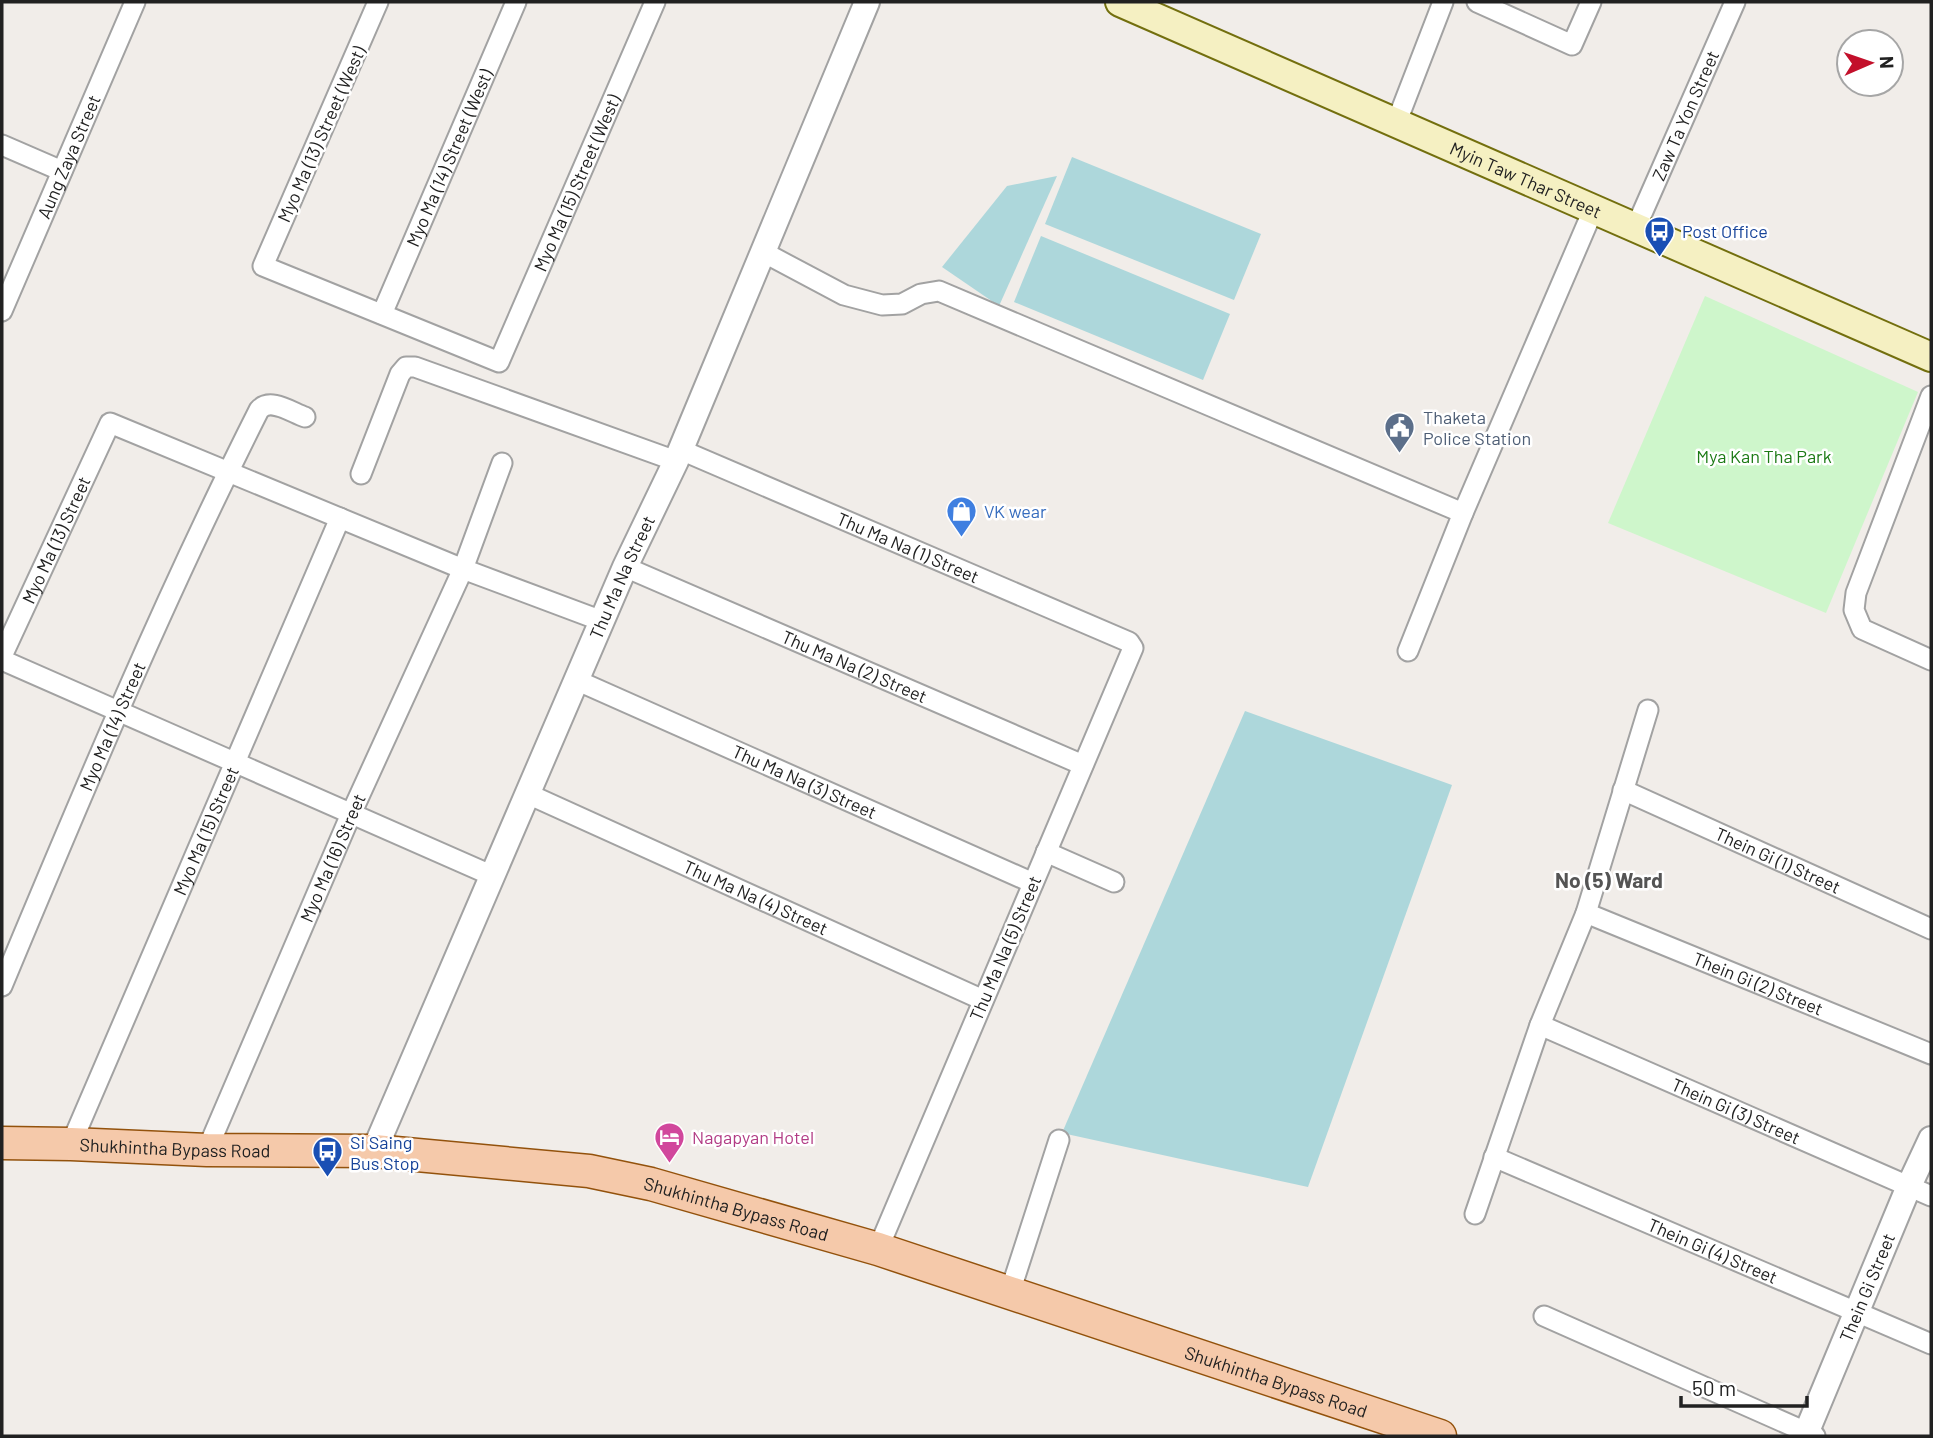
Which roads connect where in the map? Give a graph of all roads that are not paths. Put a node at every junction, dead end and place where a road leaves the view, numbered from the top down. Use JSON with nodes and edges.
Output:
{"nodes":[{"id":1,"x":135,"y":2,"type":"edge"},
{"id":2,"x":378,"y":2,"type":"edge"},
{"id":3,"x":516,"y":2,"type":"edge"},
{"id":4,"x":655,"y":2,"type":"edge"},
{"id":5,"x":867,"y":2,"type":"edge"},
{"id":6,"x":1120,"y":2,"type":"edge"},
{"id":7,"x":1443,"y":2,"type":"edge"},
{"id":8,"x":1477,"y":2,"type":"edge"},
{"id":9,"x":1591,"y":2,"type":"edge"},
{"id":10,"x":1735,"y":2,"type":"edge"},
{"id":11,"x":1397,"y":121,"type":"junction"},
{"id":12,"x":2,"y":145,"type":"edge"},
{"id":13,"x":62,"y":171,"type":"junction"},
{"id":14,"x":1594,"y":208,"type":"junction"},
{"id":15,"x":1636,"y":227,"type":"junction"},
{"id":16,"x":763,"y":252,"type":"junction"},
{"id":17,"x":2,"y":312,"type":"edge"},
{"id":18,"x":382,"y":314,"type":"junction"},
{"id":19,"x":1931,"y":357,"type":"edge"},
{"id":20,"x":1931,"y":396,"type":"edge"},
{"id":21,"x":305,"y":417,"type":"dead end"},
{"id":22,"x":678,"y":456,"type":"junction"},
{"id":23,"x":502,"y":463,"type":"dead end"},
{"id":24,"x":229,"y":470,"type":"junction"},
{"id":25,"x":361,"y":474,"type":"dead end"},
{"id":26,"x":1463,"y":513,"type":"junction"},
{"id":27,"x":340,"y":518,"type":"junction"},
{"id":28,"x":625,"y":567,"type":"junction"},
{"id":29,"x":463,"y":569,"type":"junction"},
{"id":30,"x":602,"y":621,"type":"junction"},
{"id":31,"x":1133,"y":648,"type":"joint"},
{"id":32,"x":1408,"y":651,"type":"dead end"},
{"id":33,"x":2,"y":658,"type":"edge"},
{"id":34,"x":1931,"y":660,"type":"edge"},
{"id":35,"x":576,"y":680,"type":"junction"},
{"id":36,"x":1648,"y":710,"type":"dead end"},
{"id":37,"x":117,"y":711,"type":"junction"},
{"id":38,"x":234,"y":762,"type":"junction"},
{"id":39,"x":1083,"y":765,"type":"junction"},
{"id":40,"x":1623,"y":790,"type":"junction"},
{"id":41,"x":528,"y":794,"type":"junction"},
{"id":42,"x":351,"y":814,"type":"junction"},
{"id":43,"x":1046,"y":852,"type":"junction"},
{"id":44,"x":494,"y":876,"type":"junction"},
{"id":45,"x":1114,"y":882,"type":"dead end"},
{"id":46,"x":1032,"y":883,"type":"junction"},
{"id":47,"x":1586,"y":913,"type":"junction"},
{"id":48,"x":1931,"y":929,"type":"edge"},
{"id":49,"x":2,"y":986,"type":"edge"},
{"id":50,"x":983,"y":1000,"type":"junction"},
{"id":51,"x":1540,"y":1025,"type":"junction"},
{"id":52,"x":1931,"y":1054,"type":"edge"},
{"id":53,"x":1931,"y":1139,"type":"edge"},
{"id":54,"x":1059,"y":1140,"type":"dead end"},
{"id":55,"x":2,"y":1143,"type":"edge"},
{"id":56,"x":71,"y":1144,"type":"junction"},
{"id":57,"x":207,"y":1150,"type":"junction"},
{"id":58,"x":374,"y":1152,"type":"junction"},
{"id":59,"x":1494,"y":1157,"type":"junction"},
{"id":60,"x":1920,"y":1191,"type":"edge"},
{"id":61,"x":1475,"y":1213,"type":"dead end"},
{"id":62,"x":878,"y":1249,"type":"junction"},
{"id":63,"x":1010,"y":1292,"type":"junction"},
{"id":64,"x":1857,"y":1311,"type":"junction"},
{"id":65,"x":1544,"y":1316,"type":"dead end"},
{"id":66,"x":1931,"y":1344,"type":"edge"},
{"id":67,"x":1809,"y":1435,"type":"edge"},
{"id":68,"x":1440,"y":1436,"type":"edge"}],
"edges":[{"from":1,"to":13,"type":"street","name":"Aung Zaya Street"},
{"from":2,"to":18,"type":"street"},
{"from":3,"to":18,"type":"street","name":"Myo Ma (14) Street (West)"},
{"from":4,"to":18,"type":"street"},
{"from":5,"to":16,"type":"street","name":"Thu Ma Na Street"},
{"from":6,"to":11,"type":"main road","name":"Myin Taw Thar Street"},
{"from":7,"to":11,"type":"street"},
{"from":8,"to":9,"type":"street"},
{"from":10,"to":15,"type":"street","name":"Zaw Ta Yon Street"},
{"from":11,"to":14,"type":"main road","name":"Myin Taw Thar Street"},
{"from":12,"to":13,"type":"street"},
{"from":13,"to":17,"type":"street","name":"Aung Zaya Street"},
{"from":14,"to":15,"type":"main road","name":"Myin Taw Thar Street"},
{"from":14,"to":26,"type":"street"},
{"from":15,"to":19,"type":"main road","name":"Myin Taw Thar Street"},
{"from":16,"to":22,"type":"street","name":"Thu Ma Na Street"},
{"from":16,"to":26,"type":"street"},
{"from":20,"to":34,"type":"street"},
{"from":21,"to":24,"type":"street","name":"Myo Ma (14) Street"},
{"from":22,"to":25,"type":"street","name":"Thu Ma Na (1) Street"},
{"from":22,"to":28,"type":"street","name":"Thu Ma Na Street"},
{"from":22,"to":31,"type":"street","name":"Thu Ma Na (1) Street"},
{"from":23,"to":29,"type":"street","name":"Myo Ma (16) Street"},
{"from":24,"to":27,"type":"street"},
{"from":24,"to":33,"type":"street","name":"Myo Ma (13) Street"},
{"from":24,"to":37,"type":"street","name":"Myo Ma (14) Street"},
{"from":26,"to":32,"type":"street"},
{"from":27,"to":29,"type":"street"},
{"from":27,"to":38,"type":"street","name":"Myo Ma (15) Street"},
{"from":28,"to":30,"type":"street","name":"Thu Ma Na Street"},
{"from":28,"to":39,"type":"street","name":"Thu Ma Na (2) Street"},
{"from":29,"to":30,"type":"street"},
{"from":29,"to":42,"type":"street","name":"Myo Ma (16) Street"},
{"from":30,"to":35,"type":"street","name":"Thu Ma Na Street"},
{"from":31,"to":39,"type":"street","name":"Thu Ma Na (5) Street"},
{"from":33,"to":37,"type":"street"},
{"from":35,"to":41,"type":"street","name":"Thu Ma Na Street"},
{"from":35,"to":46,"type":"street","name":"Thu Ma Na (3) Street"},
{"from":36,"to":40,"type":"street"},
{"from":37,"to":38,"type":"street"},
{"from":37,"to":49,"type":"street","name":"Myo Ma (14) Street"},
{"from":38,"to":42,"type":"street"},
{"from":38,"to":56,"type":"street","name":"Myo Ma (15) Street"},
{"from":39,"to":43,"type":"street","name":"Thu Ma Na (5) Street"},
{"from":40,"to":47,"type":"street"},
{"from":40,"to":48,"type":"street","name":"Thein Gi (1) Street"},
{"from":41,"to":44,"type":"street","name":"Thu Ma Na Street"},
{"from":41,"to":50,"type":"street","name":"Thu Ma Na (4) Street"},
{"from":42,"to":44,"type":"street"},
{"from":42,"to":57,"type":"street","name":"Myo Ma (16) Street"},
{"from":43,"to":45,"type":"street"},
{"from":43,"to":46,"type":"street","name":"Thu Ma Na (5) Street"},
{"from":44,"to":58,"type":"street","name":"Thu Ma Na Street"},
{"from":46,"to":50,"type":"street","name":"Thu Ma Na (5) Street"},
{"from":47,"to":51,"type":"street"},
{"from":47,"to":52,"type":"street","name":"Thein Gi (2) Street"},
{"from":50,"to":62,"type":"street","name":"Thu Ma Na (5) Street"},
{"from":51,"to":59,"type":"street"},
{"from":51,"to":60,"type":"street","name":"Thein Gi (3) Street"},
{"from":53,"to":60,"type":"street","name":"Thein Gi Street"},
{"from":54,"to":63,"type":"street"},
{"from":55,"to":56,"type":"main road","name":"Shukhintha Bypass Road"},
{"from":56,"to":57,"type":"main road","name":"Shukhintha Bypass Road"},
{"from":57,"to":58,"type":"main road","name":"Shukhintha Bypass Road"},
{"from":58,"to":62,"type":"main road","name":"Shukhintha Bypass Road"},
{"from":59,"to":61,"type":"street"},
{"from":59,"to":64,"type":"street","name":"Thein Gi (4) Street"},
{"from":60,"to":64,"type":"street","name":"Thein Gi Street"},
{"from":62,"to":63,"type":"main road","name":"Shukhintha Bypass Road"},
{"from":63,"to":68,"type":"main road","name":"Shukhintha Bypass Road"},
{"from":64,"to":66,"type":"street","name":"Thein Gi (4) Street"},
{"from":64,"to":67,"type":"street","name":"Thein Gi Street"},
{"from":65,"to":67,"type":"street"}]}
